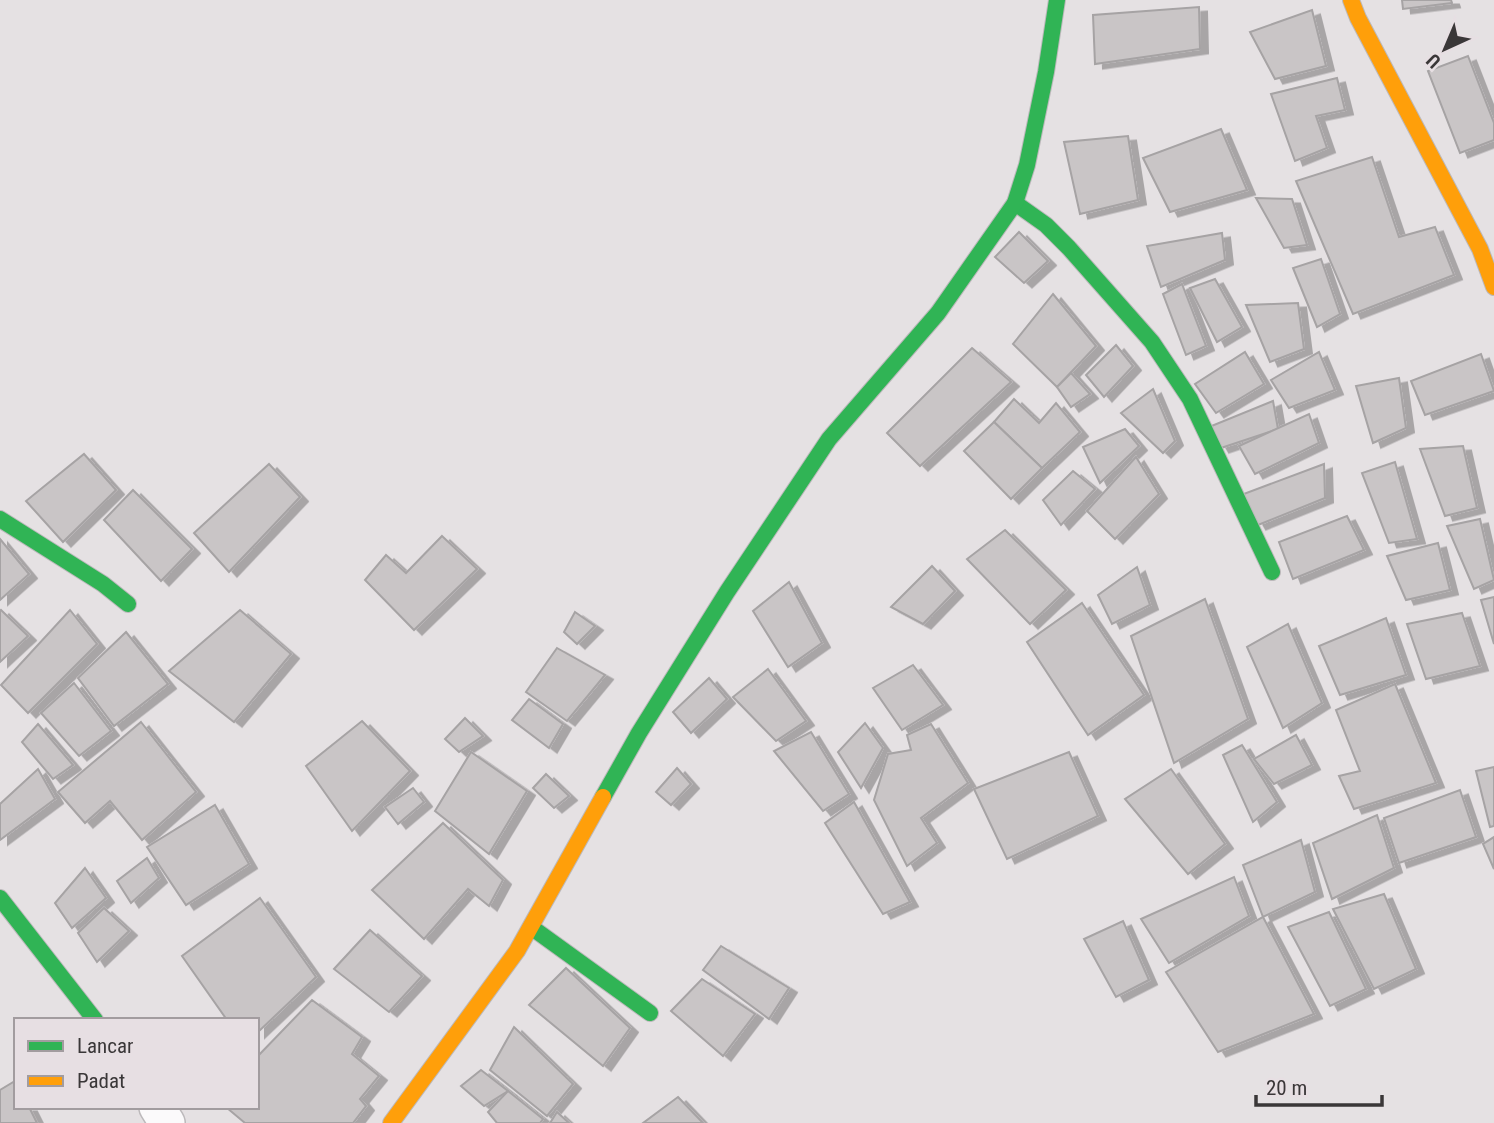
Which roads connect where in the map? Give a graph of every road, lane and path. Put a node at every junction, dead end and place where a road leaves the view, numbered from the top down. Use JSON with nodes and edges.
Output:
{"nodes":[{"id":1,"x":1057,"y":0,"type":"edge"},
{"id":2,"x":1351,"y":0,"type":"edge"},
{"id":3,"x":1015,"y":203,"type":"junction"},
{"id":4,"x":1494,"y":287,"type":"edge"},
{"id":5,"x":0,"y":519,"type":"edge"},
{"id":6,"x":1272,"y":572,"type":"dead end"},
{"id":7,"x":128,"y":604,"type":"dead end"},
{"id":8,"x":0,"y":898,"type":"edge"},
{"id":9,"x":531,"y":927,"type":"junction"},
{"id":10,"x":650,"y":1013,"type":"dead end"},
{"id":11,"x":93,"y":1018,"type":"edge"},
{"id":12,"x":391,"y":1123,"type":"edge"}],
"edges":[{"from":1,"to":3,"type":"main road"},
{"from":2,"to":4,"type":"main road"},
{"from":3,"to":6,"type":"main road"},
{"from":3,"to":9,"type":"main road"},
{"from":5,"to":7,"type":"main road"},
{"from":8,"to":11,"type":"main road"},
{"from":9,"to":10,"type":"main road"},
{"from":9,"to":12,"type":"main road"}]}
